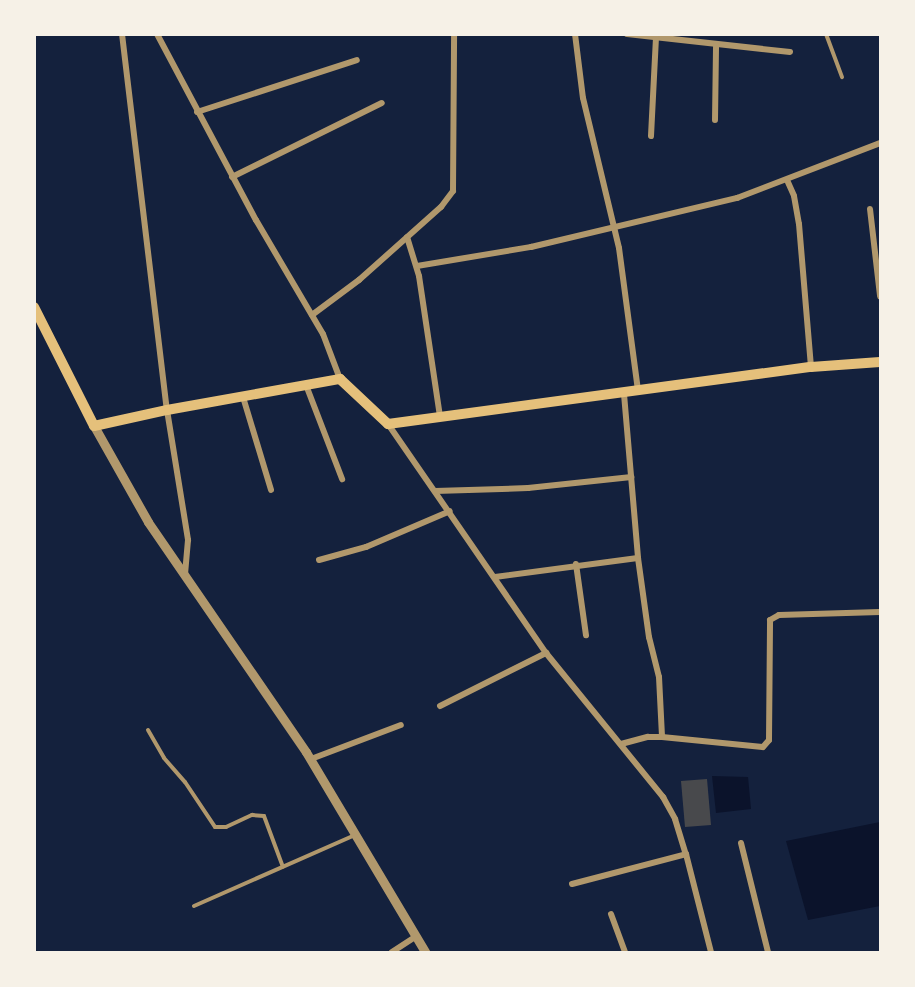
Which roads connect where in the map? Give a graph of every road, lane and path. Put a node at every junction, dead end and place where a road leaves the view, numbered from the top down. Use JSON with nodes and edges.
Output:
{"nodes":[{"id":1,"x":122,"y":34,"type":"edge"},
{"id":2,"x":157,"y":34,"type":"edge"},
{"id":3,"x":454,"y":34,"type":"edge"},
{"id":4,"x":575,"y":34,"type":"edge"},
{"id":5,"x":627,"y":34,"type":"edge"},
{"id":6,"x":826,"y":34,"type":"edge"},
{"id":7,"x":656,"y":38,"type":"junction"},
{"id":8,"x":716,"y":45,"type":"junction"},
{"id":9,"x":790,"y":52,"type":"dead end"},
{"id":10,"x":357,"y":60,"type":"dead end"},
{"id":11,"x":842,"y":77,"type":"dead end"},
{"id":12,"x":382,"y":103,"type":"dead end"},
{"id":13,"x":197,"y":112,"type":"junction"},
{"id":14,"x":714,"y":120,"type":"dead end"},
{"id":15,"x":651,"y":136,"type":"dead end"},
{"id":16,"x":880,"y":143,"type":"edge"},
{"id":17,"x":232,"y":177,"type":"junction"},
{"id":18,"x":787,"y":180,"type":"junction"},
{"id":19,"x":870,"y":209,"type":"dead end"},
{"id":20,"x":614,"y":229,"type":"junction"},
{"id":21,"x":407,"y":237,"type":"junction"},
{"id":22,"x":417,"y":267,"type":"junction"},
{"id":23,"x":880,"y":296,"type":"edge"},
{"id":24,"x":34,"y":307,"type":"edge"},
{"id":25,"x":312,"y":315,"type":"junction"},
{"id":26,"x":880,"y":362,"type":"edge"},
{"id":27,"x":811,"y":367,"type":"junction"},
{"id":28,"x":340,"y":378,"type":"junction"},
{"id":29,"x":306,"y":385,"type":"junction"},
{"id":30,"x":638,"y":390,"type":"junction"},
{"id":31,"x":624,"y":394,"type":"junction"},
{"id":32,"x":243,"y":397,"type":"junction"},
{"id":33,"x":167,"y":410,"type":"junction"},
{"id":34,"x":440,"y":417,"type":"junction"},
{"id":35,"x":388,"y":424,"type":"junction"},
{"id":36,"x":94,"y":426,"type":"junction"},
{"id":37,"x":630,"y":477,"type":"junction"},
{"id":38,"x":342,"y":479,"type":"dead end"},
{"id":39,"x":271,"y":490,"type":"dead end"},
{"id":40,"x":435,"y":491,"type":"junction"},
{"id":41,"x":450,"y":511,"type":"junction"},
{"id":42,"x":638,"y":558,"type":"junction"},
{"id":43,"x":319,"y":560,"type":"dead end"},
{"id":44,"x":576,"y":564,"type":"junction"},
{"id":45,"x":185,"y":575,"type":"junction"},
{"id":46,"x":495,"y":577,"type":"junction"},
{"id":47,"x":880,"y":612,"type":"edge"},
{"id":48,"x":586,"y":635,"type":"dead end"},
{"id":49,"x":546,"y":653,"type":"junction"},
{"id":50,"x":440,"y":706,"type":"dead end"},
{"id":51,"x":401,"y":724,"type":"dead end"},
{"id":52,"x":148,"y":730,"type":"dead end"},
{"id":53,"x":662,"y":737,"type":"junction"},
{"id":54,"x":621,"y":744,"type":"junction"},
{"id":55,"x":311,"y":759,"type":"junction"},
{"id":56,"x":357,"y":834,"type":"junction"},
{"id":57,"x":741,"y":843,"type":"dead end"},
{"id":58,"x":686,"y":854,"type":"junction"},
{"id":59,"x":283,"y":867,"type":"junction"},
{"id":60,"x":572,"y":885,"type":"dead end"},
{"id":61,"x":194,"y":906,"type":"dead end"},
{"id":62,"x":611,"y":914,"type":"dead end"},
{"id":63,"x":415,"y":937,"type":"junction"},
{"id":64,"x":392,"y":952,"type":"edge"},
{"id":65,"x":425,"y":952,"type":"edge"},
{"id":66,"x":625,"y":952,"type":"edge"},
{"id":67,"x":711,"y":952,"type":"edge"},
{"id":68,"x":768,"y":952,"type":"edge"}],
"edges":[{"from":1,"to":33,"type":"street"},
{"from":2,"to":13,"type":"street"},
{"from":3,"to":21,"type":"street"},
{"from":4,"to":20,"type":"street"},
{"from":5,"to":7,"type":"street"},
{"from":6,"to":11,"type":"lane"},
{"from":7,"to":8,"type":"street"},
{"from":7,"to":15,"type":"street"},
{"from":8,"to":9,"type":"street"},
{"from":8,"to":14,"type":"street"},
{"from":10,"to":13,"type":"street"},
{"from":12,"to":17,"type":"street"},
{"from":13,"to":17,"type":"street"},
{"from":16,"to":18,"type":"street"},
{"from":17,"to":25,"type":"street"},
{"from":18,"to":20,"type":"street"},
{"from":18,"to":27,"type":"street"},
{"from":19,"to":23,"type":"street"},
{"from":20,"to":22,"type":"street"},
{"from":20,"to":30,"type":"street"},
{"from":21,"to":22,"type":"street"},
{"from":21,"to":25,"type":"street"},
{"from":22,"to":34,"type":"street"},
{"from":24,"to":36,"type":"main road"},
{"from":25,"to":28,"type":"street"},
{"from":26,"to":27,"type":"main road"},
{"from":27,"to":30,"type":"main road"},
{"from":28,"to":29,"type":"main road"},
{"from":28,"to":35,"type":"main road"},
{"from":29,"to":32,"type":"main road"},
{"from":29,"to":38,"type":"street"},
{"from":30,"to":31,"type":"main road"},
{"from":31,"to":34,"type":"main road"},
{"from":31,"to":37,"type":"street"},
{"from":32,"to":33,"type":"main road"},
{"from":32,"to":39,"type":"street"},
{"from":33,"to":36,"type":"main road"},
{"from":33,"to":45,"type":"street"},
{"from":34,"to":35,"type":"main road"},
{"from":35,"to":40,"type":"street"},
{"from":36,"to":45,"type":"street"},
{"from":37,"to":40,"type":"street"},
{"from":37,"to":42,"type":"street"},
{"from":40,"to":41,"type":"street"},
{"from":41,"to":43,"type":"street"},
{"from":41,"to":46,"type":"street"},
{"from":42,"to":44,"type":"street"},
{"from":42,"to":53,"type":"street"},
{"from":44,"to":46,"type":"street"},
{"from":44,"to":48,"type":"street"},
{"from":45,"to":55,"type":"street"},
{"from":46,"to":49,"type":"street"},
{"from":47,"to":53,"type":"street"},
{"from":49,"to":50,"type":"street"},
{"from":49,"to":54,"type":"street"},
{"from":51,"to":55,"type":"street"},
{"from":52,"to":59,"type":"lane"},
{"from":53,"to":54,"type":"street"},
{"from":54,"to":58,"type":"street"},
{"from":55,"to":56,"type":"street"},
{"from":56,"to":59,"type":"lane"},
{"from":56,"to":63,"type":"street"},
{"from":57,"to":68,"type":"street"},
{"from":58,"to":60,"type":"street"},
{"from":58,"to":67,"type":"street"},
{"from":59,"to":61,"type":"lane"},
{"from":62,"to":66,"type":"street"},
{"from":63,"to":64,"type":"street"},
{"from":63,"to":65,"type":"street"}]}
